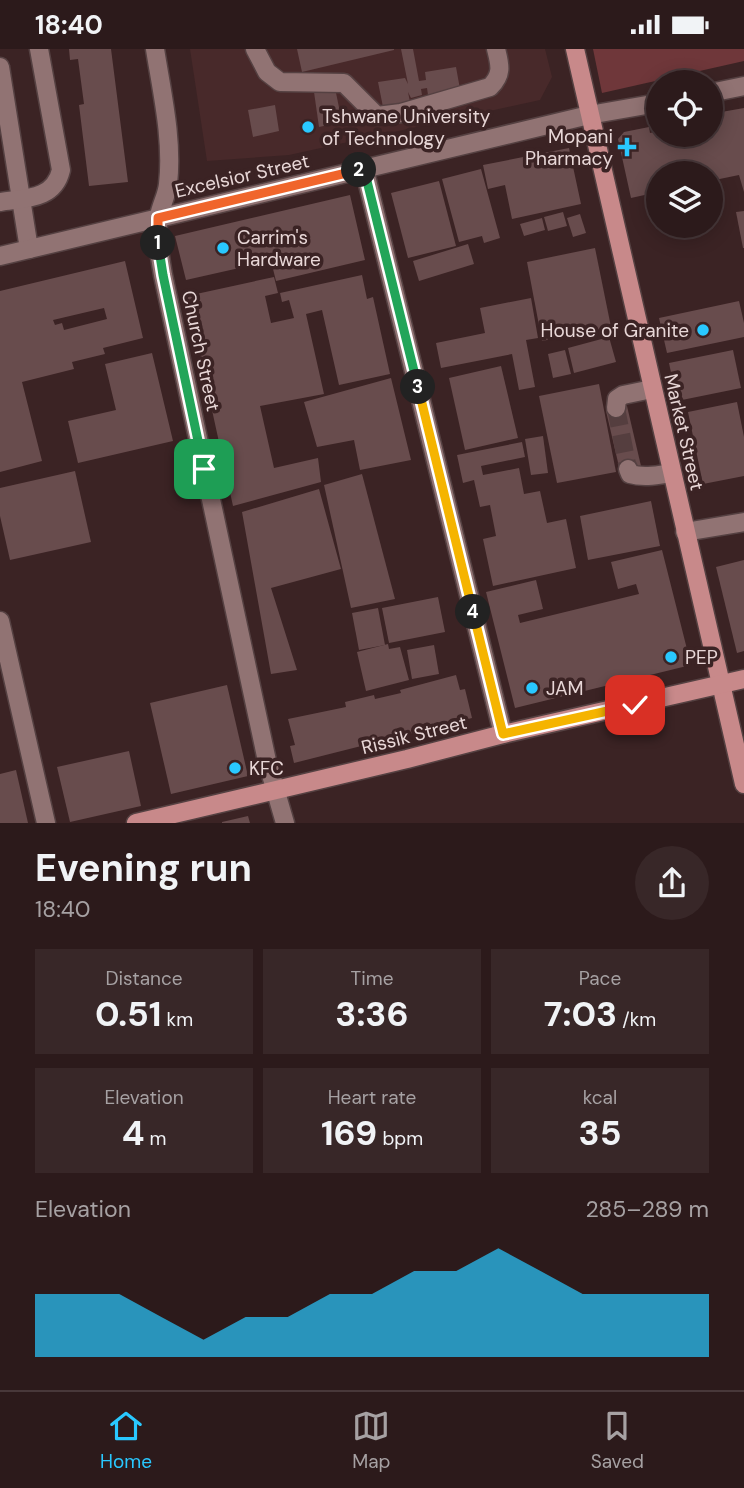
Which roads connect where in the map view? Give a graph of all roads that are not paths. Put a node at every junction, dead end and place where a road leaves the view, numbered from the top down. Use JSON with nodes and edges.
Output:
{"nodes":[{"id":1,"x":39,"y":49,"type":"edge"},
{"id":2,"x":155,"y":49,"type":"edge"},
{"id":3,"x":255,"y":49,"type":"edge"},
{"id":4,"x":496,"y":49,"type":"edge"},
{"id":5,"x":575,"y":49,"type":"edge"},
{"id":6,"x":0,"y":67,"type":"edge"},
{"id":7,"x":744,"y":86,"type":"edge"},
{"id":8,"x":723,"y":90,"type":"edge"},
{"id":9,"x":646,"y":105,"type":"edge"},
{"id":10,"x":589,"y":115,"type":"junction"},
{"id":11,"x":364,"y":169,"type":"junction"},
{"id":12,"x":20,"y":199,"type":"junction"},
{"id":13,"x":0,"y":202,"type":"edge"},
{"id":14,"x":158,"y":218,"type":"junction"},
{"id":15,"x":29,"y":249,"type":"junction"},
{"id":16,"x":0,"y":256,"type":"edge"},
{"id":17,"x":652,"y":389,"type":"junction"},
{"id":18,"x":616,"y":408,"type":"dead end"},
{"id":19,"x":628,"y":470,"type":"dead end"},
{"id":20,"x":672,"y":473,"type":"junction"},
{"id":21,"x":744,"y":522,"type":"edge"},
{"id":22,"x":685,"y":533,"type":"junction"},
{"id":23,"x":0,"y":621,"type":"edge"},
{"id":24,"x":744,"y":679,"type":"edge"},
{"id":25,"x":721,"y":684,"type":"junction"},
{"id":26,"x":503,"y":734,"type":"junction"},
{"id":27,"x":744,"y":784,"type":"edge"},
{"id":28,"x":275,"y":790,"type":"junction"},
{"id":29,"x":46,"y":823,"type":"edge"},
{"id":30,"x":136,"y":823,"type":"edge"},
{"id":31,"x":285,"y":823,"type":"edge"}],
"edges":[{"from":1,"to":12,"type":"street"},
{"from":2,"to":14,"type":"street","name":"Church Street"},
{"from":3,"to":4,"type":"street"},
{"from":5,"to":10,"type":"main road","name":"Market Street"},
{"from":6,"to":12,"type":"street"},
{"from":7,"to":8,"type":"street"},
{"from":9,"to":10,"type":"street","name":"Excelsior Street"},
{"from":10,"to":11,"type":"street","name":"Excelsior Street"},
{"from":10,"to":17,"type":"main road","name":"Market Street"},
{"from":11,"to":14,"type":"street","name":"Excelsior Street"},
{"from":11,"to":26,"type":"street"},
{"from":12,"to":13,"type":"street"},
{"from":12,"to":15,"type":"street"},
{"from":14,"to":15,"type":"street","name":"Excelsior Street"},
{"from":14,"to":28,"type":"street","name":"Church Street"},
{"from":15,"to":16,"type":"street","name":"Excelsior Street"},
{"from":17,"to":18,"type":"street"},
{"from":17,"to":20,"type":"main road","name":"Market Street"},
{"from":19,"to":20,"type":"street"},
{"from":20,"to":22,"type":"main road","name":"Market Street"},
{"from":21,"to":22,"type":"street"},
{"from":22,"to":25,"type":"main road","name":"Market Street"},
{"from":23,"to":29,"type":"street"},
{"from":24,"to":25,"type":"main road","name":"Rissik Street"},
{"from":25,"to":26,"type":"main road","name":"Rissik Street"},
{"from":25,"to":27,"type":"main road","name":"Market Street"},
{"from":26,"to":28,"type":"main road","name":"Rissik Street"},
{"from":28,"to":30,"type":"main road","name":"Rissik Street"},
{"from":28,"to":31,"type":"street","name":"Church Street"}]}
